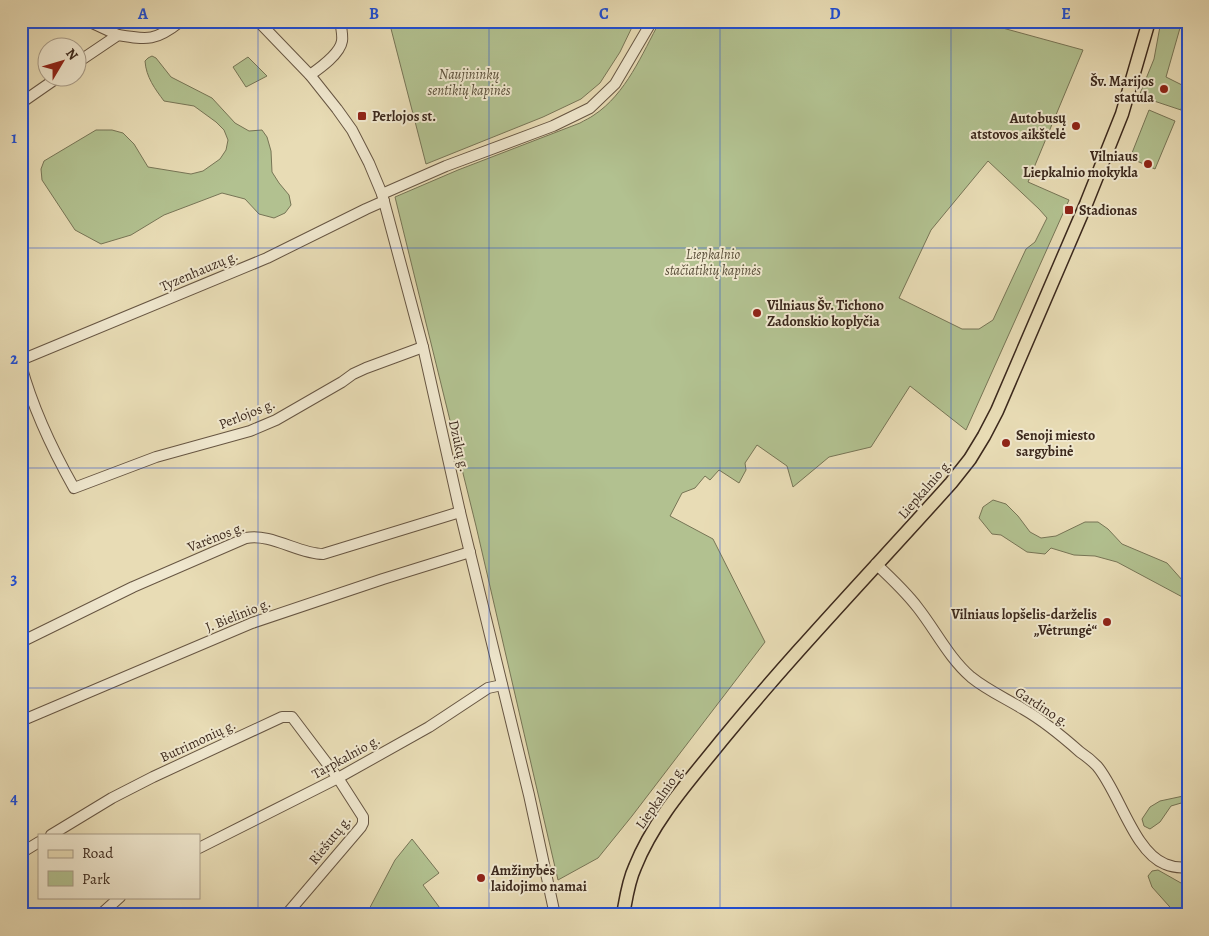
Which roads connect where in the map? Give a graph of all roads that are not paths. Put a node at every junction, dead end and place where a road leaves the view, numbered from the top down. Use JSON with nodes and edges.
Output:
{"nodes":[{"id":1,"x":88,"y":21,"type":"edge"},
{"id":2,"x":182,"y":21,"type":"edge"},
{"id":3,"x":258,"y":21,"type":"edge"},
{"id":4,"x":340,"y":21,"type":"edge"},
{"id":5,"x":652,"y":21,"type":"edge"},
{"id":6,"x":1149,"y":21,"type":"edge"},
{"id":7,"x":118,"y":35,"type":"junction"},
{"id":8,"x":88,"y":55,"type":"edge"},
{"id":9,"x":310,"y":75,"type":"junction"},
{"id":10,"x":43,"y":88,"type":"edge"},
{"id":11,"x":21,"y":103,"type":"edge"},
{"id":12,"x":383,"y":198,"type":"junction"},
{"id":13,"x":423,"y":347,"type":"junction"},
{"id":14,"x":21,"y":360,"type":"edge"},
{"id":15,"x":21,"y":365,"type":"edge"},
{"id":16,"x":460,"y":512,"type":"junction"},
{"id":17,"x":470,"y":552,"type":"junction"},
{"id":18,"x":876,"y":564,"type":"junction"},
{"id":19,"x":21,"y":642,"type":"edge"},
{"id":20,"x":502,"y":685,"type":"junction"},
{"id":21,"x":21,"y":720,"type":"edge"},
{"id":22,"x":338,"y":778,"type":"junction"},
{"id":23,"x":53,"y":834,"type":"edge"},
{"id":24,"x":38,"y":843,"type":"edge"},
{"id":25,"x":200,"y":847,"type":"edge"},
{"id":26,"x":21,"y":852,"type":"edge"},
{"id":27,"x":1188,"y":867,"type":"edge"},
{"id":28,"x":119,"y":898,"type":"edge"},
{"id":29,"x":100,"y":915,"type":"edge"},
{"id":30,"x":286,"y":915,"type":"edge"},
{"id":31,"x":555,"y":915,"type":"edge"},
{"id":32,"x":623,"y":915,"type":"edge"}],
"edges":[{"from":1,"to":7,"type":"street"},
{"from":2,"to":7,"type":"street"},
{"from":3,"to":9,"type":"street","name":"Dzūkų g."},
{"from":4,"to":9,"type":"street"},
{"from":5,"to":12,"type":"street","name":"Tyzenhauzų g."},
{"from":6,"to":18,"type":"main road","name":"Liepkalnio g."},
{"from":7,"to":8,"type":"street"},
{"from":9,"to":12,"type":"street","name":"Dzūkų g."},
{"from":10,"to":11,"type":"street"},
{"from":12,"to":13,"type":"street","name":"Dzūkų g."},
{"from":12,"to":14,"type":"street","name":"Tyzenhauzų g."},
{"from":13,"to":15,"type":"street","name":"Perlojos g."},
{"from":13,"to":16,"type":"street","name":"Dzūkų g."},
{"from":16,"to":17,"type":"street","name":"Dzūkų g."},
{"from":16,"to":19,"type":"street","name":"Varėnos g."},
{"from":17,"to":20,"type":"street","name":"Dzūkų g."},
{"from":17,"to":21,"type":"street","name":"J. Bielinio g."},
{"from":18,"to":27,"type":"street","name":"Gardino g."},
{"from":18,"to":32,"type":"main road","name":"Liepkalnio g."},
{"from":20,"to":22,"type":"street","name":"Tarpkalnio g."},
{"from":20,"to":31,"type":"street","name":"Dzūkų g."},
{"from":22,"to":23,"type":"street","name":"Butrimonių g."},
{"from":22,"to":25,"type":"street","name":"Tarpkalnio g."},
{"from":22,"to":30,"type":"street","name":"Riešutų g."},
{"from":24,"to":26,"type":"street"},
{"from":28,"to":29,"type":"street"}]}
